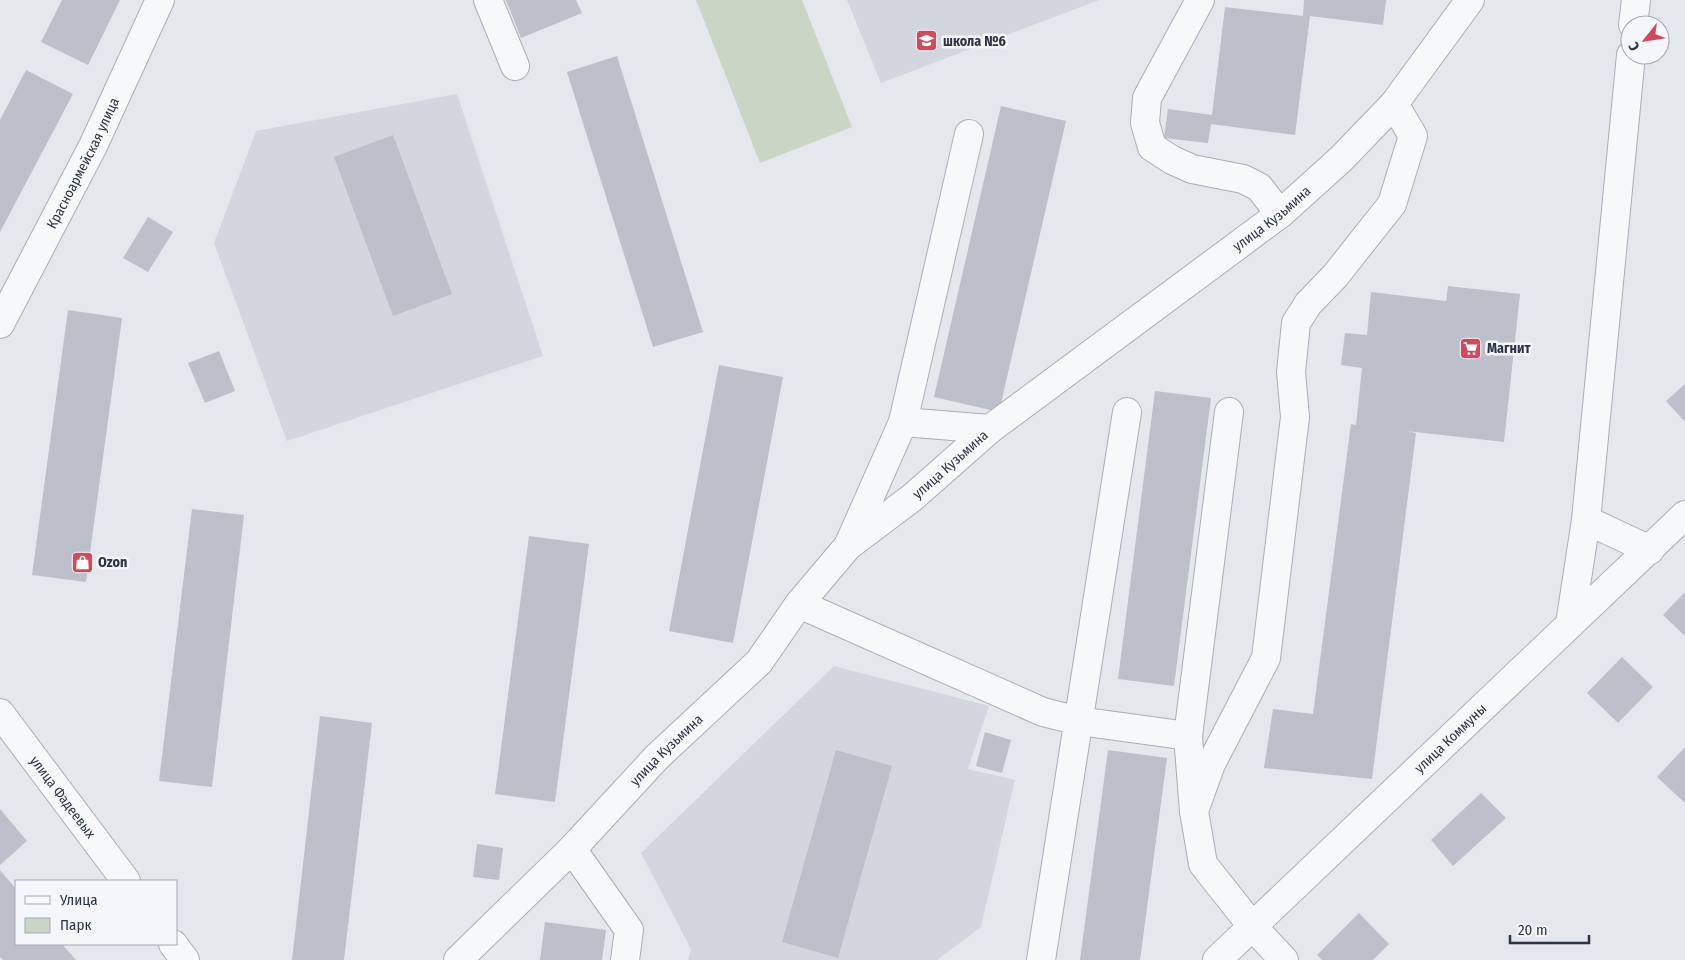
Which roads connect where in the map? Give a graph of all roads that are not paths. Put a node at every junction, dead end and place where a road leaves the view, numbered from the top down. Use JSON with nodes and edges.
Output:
{"nodes":[{"id":1,"x":160,"y":0,"type":"edge"},
{"id":2,"x":488,"y":0,"type":"edge"},
{"id":3,"x":1200,"y":0,"type":"edge"},
{"id":4,"x":1470,"y":0,"type":"edge"},
{"id":5,"x":1636,"y":0,"type":"edge"},
{"id":6,"x":1635,"y":15,"type":"edge"},
{"id":7,"x":1630,"y":65,"type":"edge"},
{"id":8,"x":516,"y":66,"type":"dead end"},
{"id":9,"x":1394,"y":104,"type":"junction"},
{"id":10,"x":969,"y":134,"type":"dead end"},
{"id":11,"x":1280,"y":214,"type":"junction"},
{"id":12,"x":0,"y":324,"type":"edge"},
{"id":13,"x":1127,"y":412,"type":"dead end"},
{"id":14,"x":1229,"y":412,"type":"dead end"},
{"id":15,"x":903,"y":422,"type":"junction"},
{"id":16,"x":990,"y":429,"type":"junction"},
{"id":17,"x":1685,"y":514,"type":"edge"},
{"id":18,"x":1586,"y":520,"type":"junction"},
{"id":19,"x":848,"y":546,"type":"junction"},
{"id":20,"x":1650,"y":550,"type":"junction"},
{"id":21,"x":799,"y":604,"type":"junction"},
{"id":22,"x":1570,"y":624,"type":"junction"},
{"id":23,"x":0,"y":713,"type":"edge"},
{"id":24,"x":1079,"y":721,"type":"junction"},
{"id":25,"x":1188,"y":736,"type":"junction"},
{"id":26,"x":1194,"y":811,"type":"junction"},
{"id":27,"x":572,"y":849,"type":"junction"},
{"id":28,"x":125,"y":880,"type":"edge"},
{"id":29,"x":1252,"y":926,"type":"junction"},
{"id":30,"x":173,"y":945,"type":"edge"},
{"id":31,"x":185,"y":960,"type":"edge"},
{"id":32,"x":458,"y":960,"type":"edge"},
{"id":33,"x":625,"y":960,"type":"edge"},
{"id":34,"x":1041,"y":960,"type":"edge"},
{"id":35,"x":1217,"y":960,"type":"edge"},
{"id":36,"x":1284,"y":960,"type":"edge"}],
"edges":[{"from":1,"to":12,"type":"street","name":"Красноармейская улица"},
{"from":2,"to":8,"type":"street"},
{"from":3,"to":11,"type":"street"},
{"from":4,"to":9,"type":"street","name":"улица Кузьмина"},
{"from":5,"to":6,"type":"street"},
{"from":7,"to":18,"type":"street"},
{"from":9,"to":11,"type":"street","name":"улица Кузьмина"},
{"from":9,"to":26,"type":"street"},
{"from":10,"to":15,"type":"street"},
{"from":11,"to":16,"type":"street","name":"улица Кузьмина"},
{"from":13,"to":24,"type":"street"},
{"from":14,"to":25,"type":"street"},
{"from":15,"to":16,"type":"street"},
{"from":15,"to":19,"type":"street"},
{"from":16,"to":19,"type":"street","name":"улица Кузьмина"},
{"from":17,"to":20,"type":"street","name":"улица Коммуны"},
{"from":18,"to":20,"type":"street"},
{"from":18,"to":22,"type":"street"},
{"from":19,"to":21,"type":"street","name":"улица Кузьмина"},
{"from":20,"to":22,"type":"street","name":"улица Коммуны"},
{"from":21,"to":24,"type":"street"},
{"from":21,"to":27,"type":"street","name":"улица Кузьмина"},
{"from":22,"to":29,"type":"street","name":"улица Коммуны"},
{"from":23,"to":28,"type":"street","name":"улица Фадеевых"},
{"from":24,"to":25,"type":"street"},
{"from":24,"to":34,"type":"street"},
{"from":25,"to":26,"type":"street"},
{"from":26,"to":29,"type":"street"},
{"from":27,"to":32,"type":"street","name":"улица Кузьмина"},
{"from":27,"to":33,"type":"street"},
{"from":29,"to":35,"type":"street","name":"улица Коммуны"},
{"from":29,"to":36,"type":"street"},
{"from":30,"to":31,"type":"street"}]}
